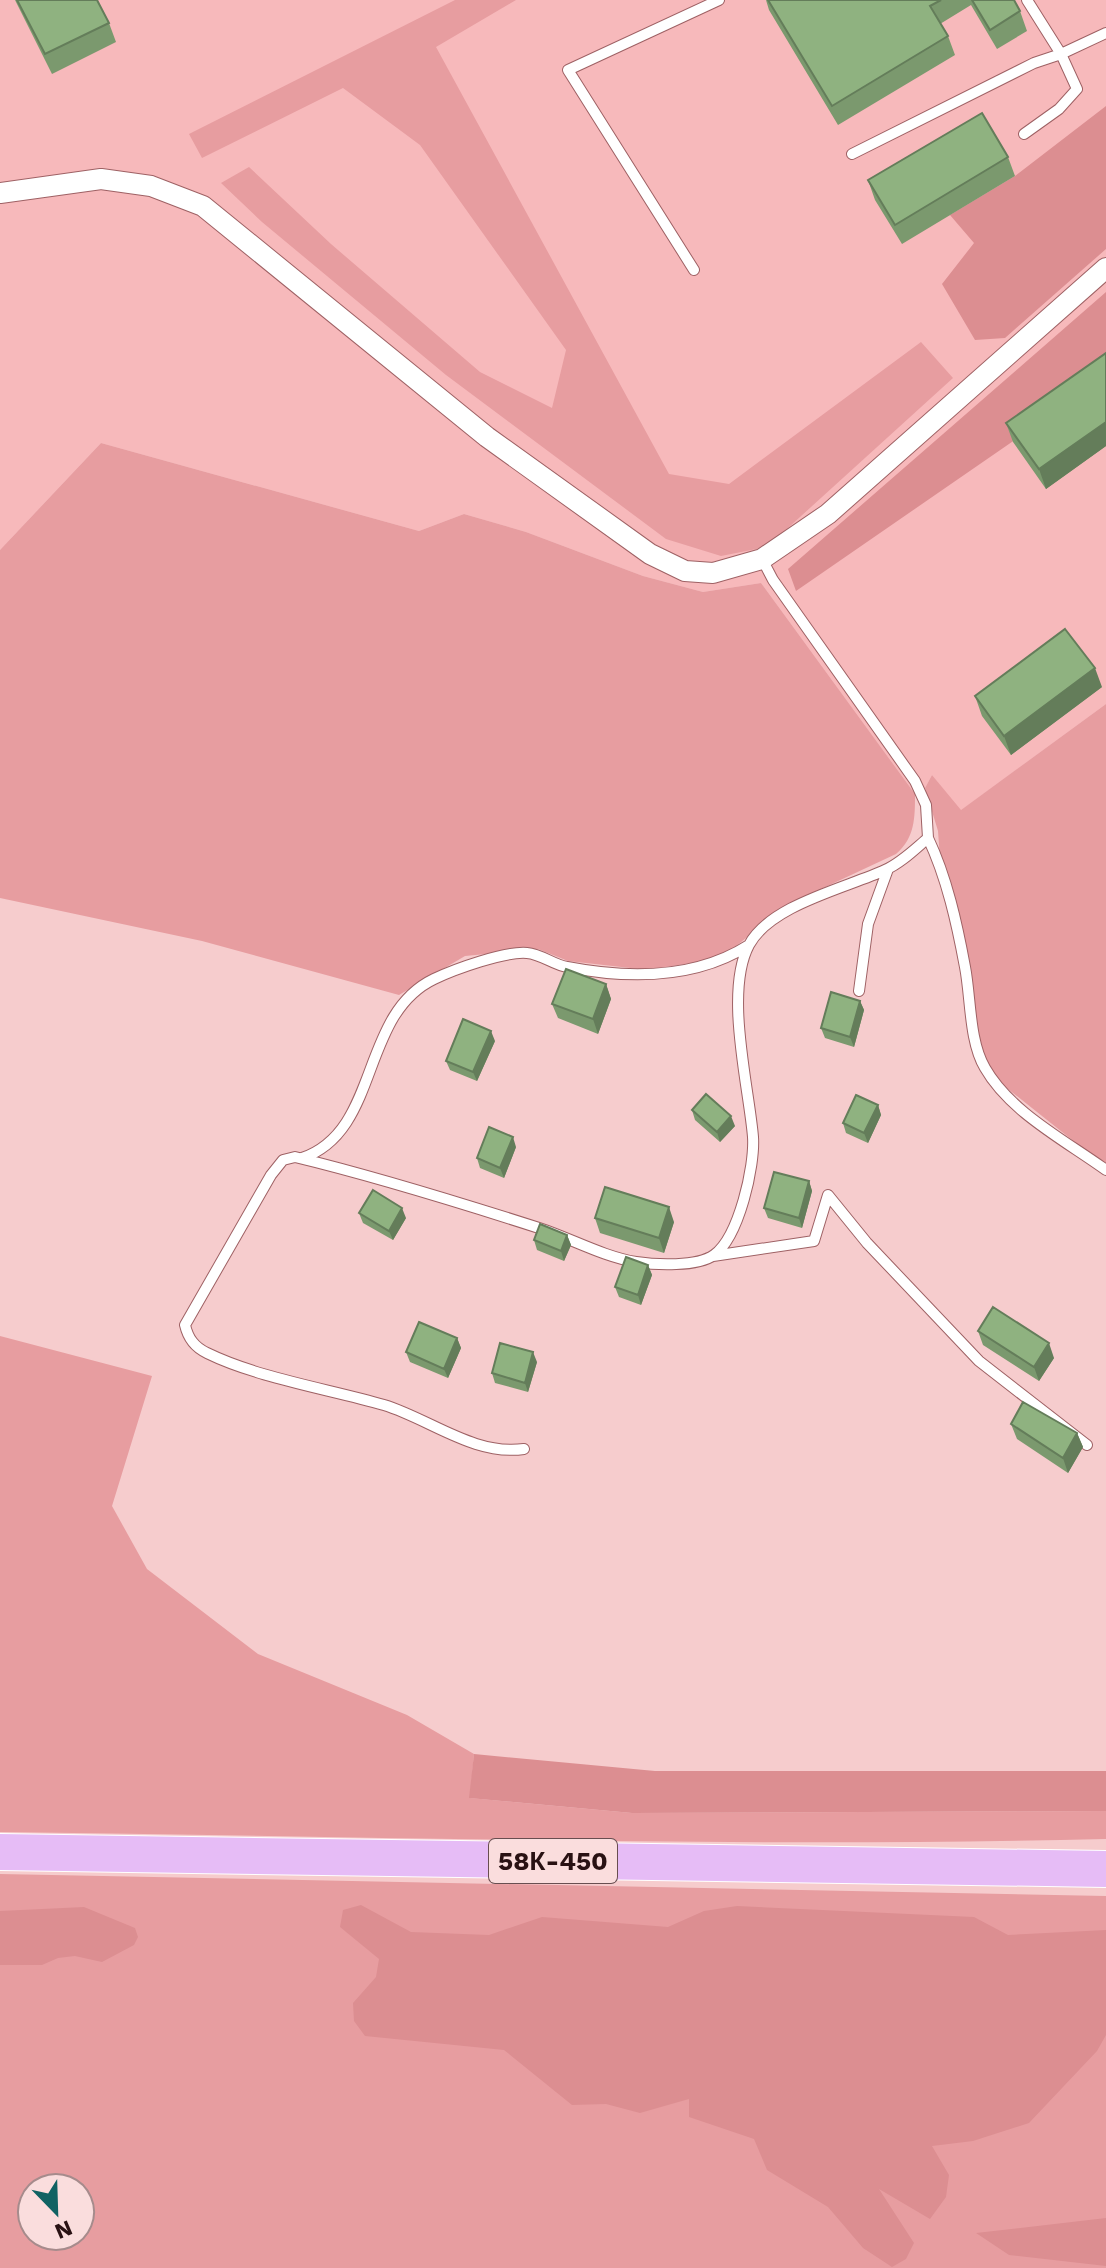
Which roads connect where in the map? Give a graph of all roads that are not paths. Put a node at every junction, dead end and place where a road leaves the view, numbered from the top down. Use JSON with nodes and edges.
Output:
{"nodes":[{"id":1,"x":719,"y":0,"type":"edge"},
{"id":2,"x":1027,"y":0,"type":"edge"},
{"id":3,"x":1106,"y":33,"type":"edge"},
{"id":4,"x":1061,"y":54,"type":"junction"},
{"id":5,"x":1024,"y":134,"type":"dead end"},
{"id":6,"x":852,"y":154,"type":"dead end"},
{"id":7,"x":0,"y":193,"type":"edge"},
{"id":8,"x":1106,"y":268,"type":"edge"},
{"id":9,"x":694,"y":270,"type":"dead end"},
{"id":10,"x":762,"y":559,"type":"junction"},
{"id":11,"x":928,"y":838,"type":"junction"},
{"id":12,"x":888,"y":869,"type":"junction"},
{"id":13,"x":749,"y":945,"type":"junction"},
{"id":14,"x":859,"y":991,"type":"dead end"},
{"id":15,"x":300,"y":1158,"type":"junction"},
{"id":16,"x":1106,"y":1170,"type":"edge"},
{"id":17,"x":713,"y":1256,"type":"junction"},
{"id":18,"x":1087,"y":1445,"type":"dead end"},
{"id":19,"x":524,"y":1449,"type":"dead end"},
{"id":20,"x":0,"y":1852,"type":"edge"},
{"id":21,"x":1106,"y":1869,"type":"edge"}],
"edges":[{"from":1,"to":9,"type":"lane"},
{"from":2,"to":4,"type":"lane"},
{"from":3,"to":4,"type":"lane"},
{"from":4,"to":5,"type":"lane"},
{"from":4,"to":6,"type":"lane"},
{"from":7,"to":10,"type":"street"},
{"from":8,"to":10,"type":"street"},
{"from":10,"to":11,"type":"lane"},
{"from":11,"to":12,"type":"lane"},
{"from":11,"to":16,"type":"lane"},
{"from":12,"to":13,"type":"lane"},
{"from":12,"to":14,"type":"lane"},
{"from":13,"to":15,"type":"lane"},
{"from":13,"to":17,"type":"lane"},
{"from":15,"to":17,"type":"lane"},
{"from":15,"to":19,"type":"lane"},
{"from":17,"to":18,"type":"lane"},
{"from":20,"to":21,"type":"highway","number":"58К-450"}]}
